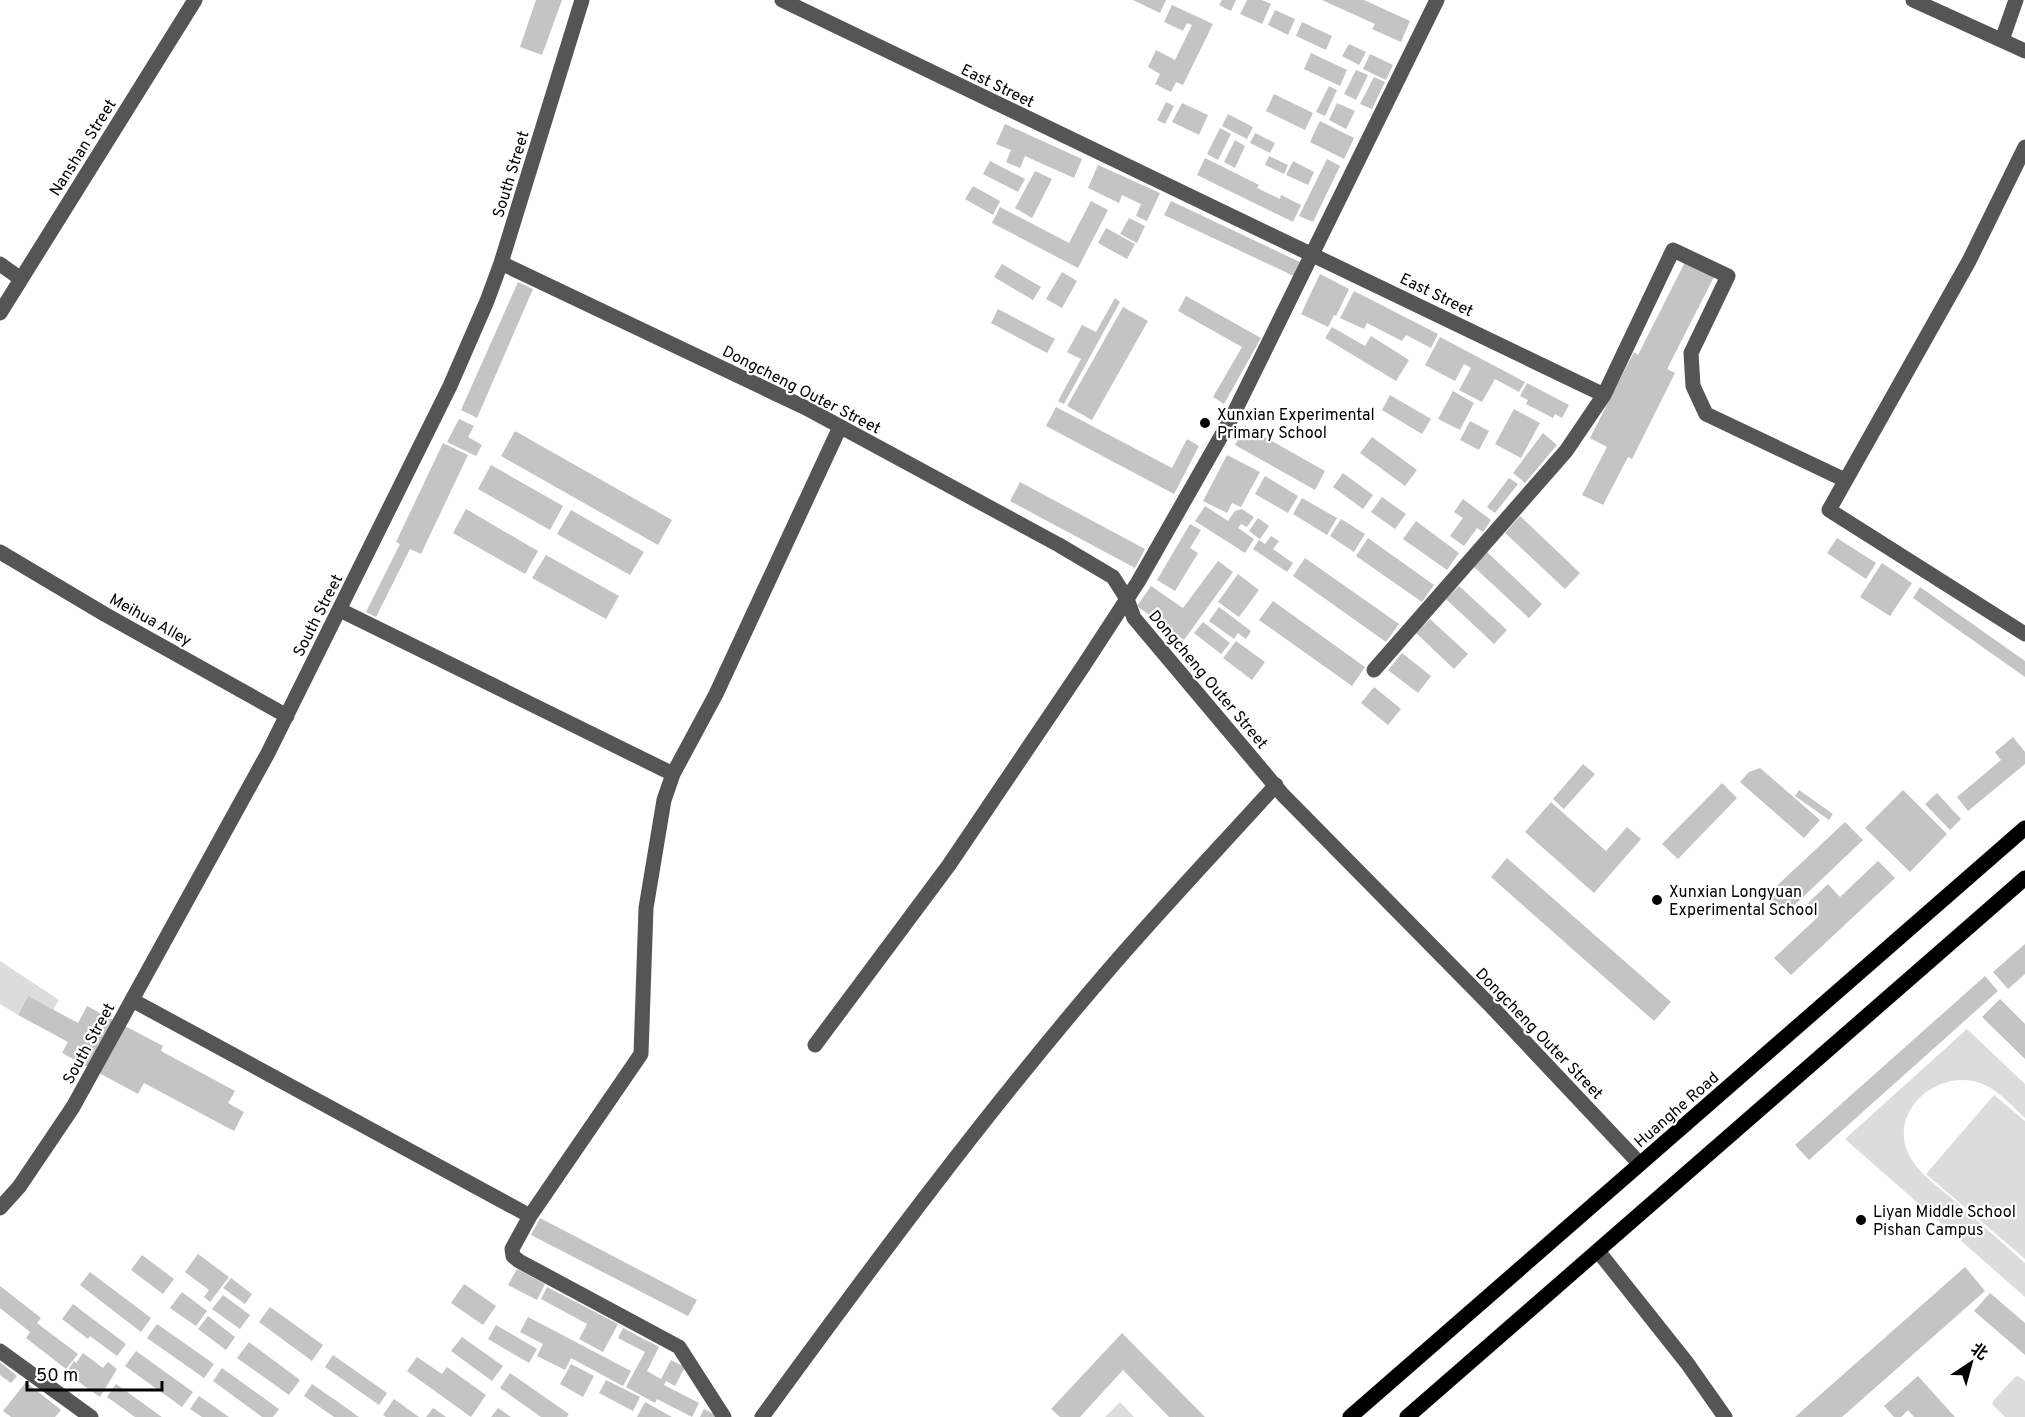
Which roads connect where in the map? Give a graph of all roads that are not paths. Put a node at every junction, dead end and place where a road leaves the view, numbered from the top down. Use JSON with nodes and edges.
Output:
{"nodes":[{"id":1,"x":195,"y":0,"type":"edge"},
{"id":2,"x":582,"y":0,"type":"edge"},
{"id":3,"x":782,"y":0,"type":"edge"},
{"id":4,"x":1437,"y":0,"type":"edge"},
{"id":5,"x":1913,"y":0,"type":"edge"},
{"id":6,"x":2016,"y":0,"type":"edge"},
{"id":7,"x":2002,"y":40,"type":"junction"},
{"id":8,"x":2025,"y":51,"type":"edge"},
{"id":9,"x":2025,"y":147,"type":"edge"},
{"id":10,"x":1312,"y":255,"type":"junction"},
{"id":11,"x":501,"y":263,"type":"junction"},
{"id":12,"x":0,"y":264,"type":"edge"},
{"id":13,"x":21,"y":279,"type":"junction"},
{"id":14,"x":0,"y":313,"type":"edge"},
{"id":15,"x":1604,"y":395,"type":"junction"},
{"id":16,"x":840,"y":427,"type":"junction"},
{"id":17,"x":1845,"y":480,"type":"junction"},
{"id":18,"x":0,"y":552,"type":"edge"},
{"id":19,"x":1127,"y":599,"type":"junction"},
{"id":20,"x":340,"y":610,"type":"junction"},
{"id":21,"x":2025,"y":634,"type":"edge"},
{"id":22,"x":1374,"y":670,"type":"dead end"},
{"id":23,"x":287,"y":716,"type":"junction"},
{"id":24,"x":672,"y":774,"type":"junction"},
{"id":25,"x":1276,"y":785,"type":"junction"},
{"id":26,"x":2025,"y":828,"type":"edge"},
{"id":27,"x":2025,"y":878,"type":"edge"},
{"id":28,"x":132,"y":1000,"type":"junction"},
{"id":29,"x":816,"y":1045,"type":"dead end"},
{"id":30,"x":1640,"y":1164,"type":"junction"},
{"id":31,"x":0,"y":1208,"type":"edge"},
{"id":32,"x":530,"y":1216,"type":"junction"},
{"id":33,"x":1598,"y":1251,"type":"junction"},
{"id":34,"x":0,"y":1351,"type":"edge"},
{"id":35,"x":91,"y":1417,"type":"edge"},
{"id":36,"x":724,"y":1417,"type":"edge"},
{"id":37,"x":762,"y":1417,"type":"edge"},
{"id":38,"x":1350,"y":1417,"type":"edge"},
{"id":39,"x":1407,"y":1417,"type":"edge"},
{"id":40,"x":1725,"y":1417,"type":"edge"}],
"edges":[{"from":1,"to":13,"type":"street","name":"Nanshan Street"},
{"from":2,"to":11,"type":"street","name":"South Street"},
{"from":3,"to":10,"type":"street","name":"East Street"},
{"from":4,"to":10,"type":"street"},
{"from":5,"to":7,"type":"street"},
{"from":6,"to":7,"type":"street"},
{"from":7,"to":8,"type":"street"},
{"from":9,"to":17,"type":"street"},
{"from":10,"to":15,"type":"street","name":"East Street"},
{"from":10,"to":19,"type":"street"},
{"from":11,"to":16,"type":"street","name":"Dongcheng Outer Street"},
{"from":11,"to":20,"type":"street","name":"South Street"},
{"from":12,"to":13,"type":"street"},
{"from":13,"to":14,"type":"street","name":"Nanshan Street"},
{"from":15,"to":17,"type":"street"},
{"from":15,"to":22,"type":"street"},
{"from":16,"to":19,"type":"street","name":"Dongcheng Outer Street"},
{"from":16,"to":24,"type":"street"},
{"from":17,"to":21,"type":"street"},
{"from":18,"to":23,"type":"street","name":"Meihua Alley"},
{"from":19,"to":25,"type":"street","name":"Dongcheng Outer Street"},
{"from":19,"to":29,"type":"street"},
{"from":20,"to":23,"type":"street","name":"South Street"},
{"from":20,"to":24,"type":"street"},
{"from":23,"to":28,"type":"street","name":"South Street"},
{"from":24,"to":32,"type":"street"},
{"from":25,"to":30,"type":"street","name":"Dongcheng Outer Street"},
{"from":25,"to":37,"type":"street"},
{"from":26,"to":30,"type":"main road","name":"Huanghe Road"},
{"from":27,"to":33,"type":"main road"},
{"from":28,"to":31,"type":"street","name":"South Street"},
{"from":28,"to":32,"type":"street"},
{"from":30,"to":38,"type":"main road","name":"Huanghe Road"},
{"from":32,"to":36,"type":"street"},
{"from":33,"to":39,"type":"main road"},
{"from":33,"to":40,"type":"street"},
{"from":34,"to":35,"type":"street"}]}
